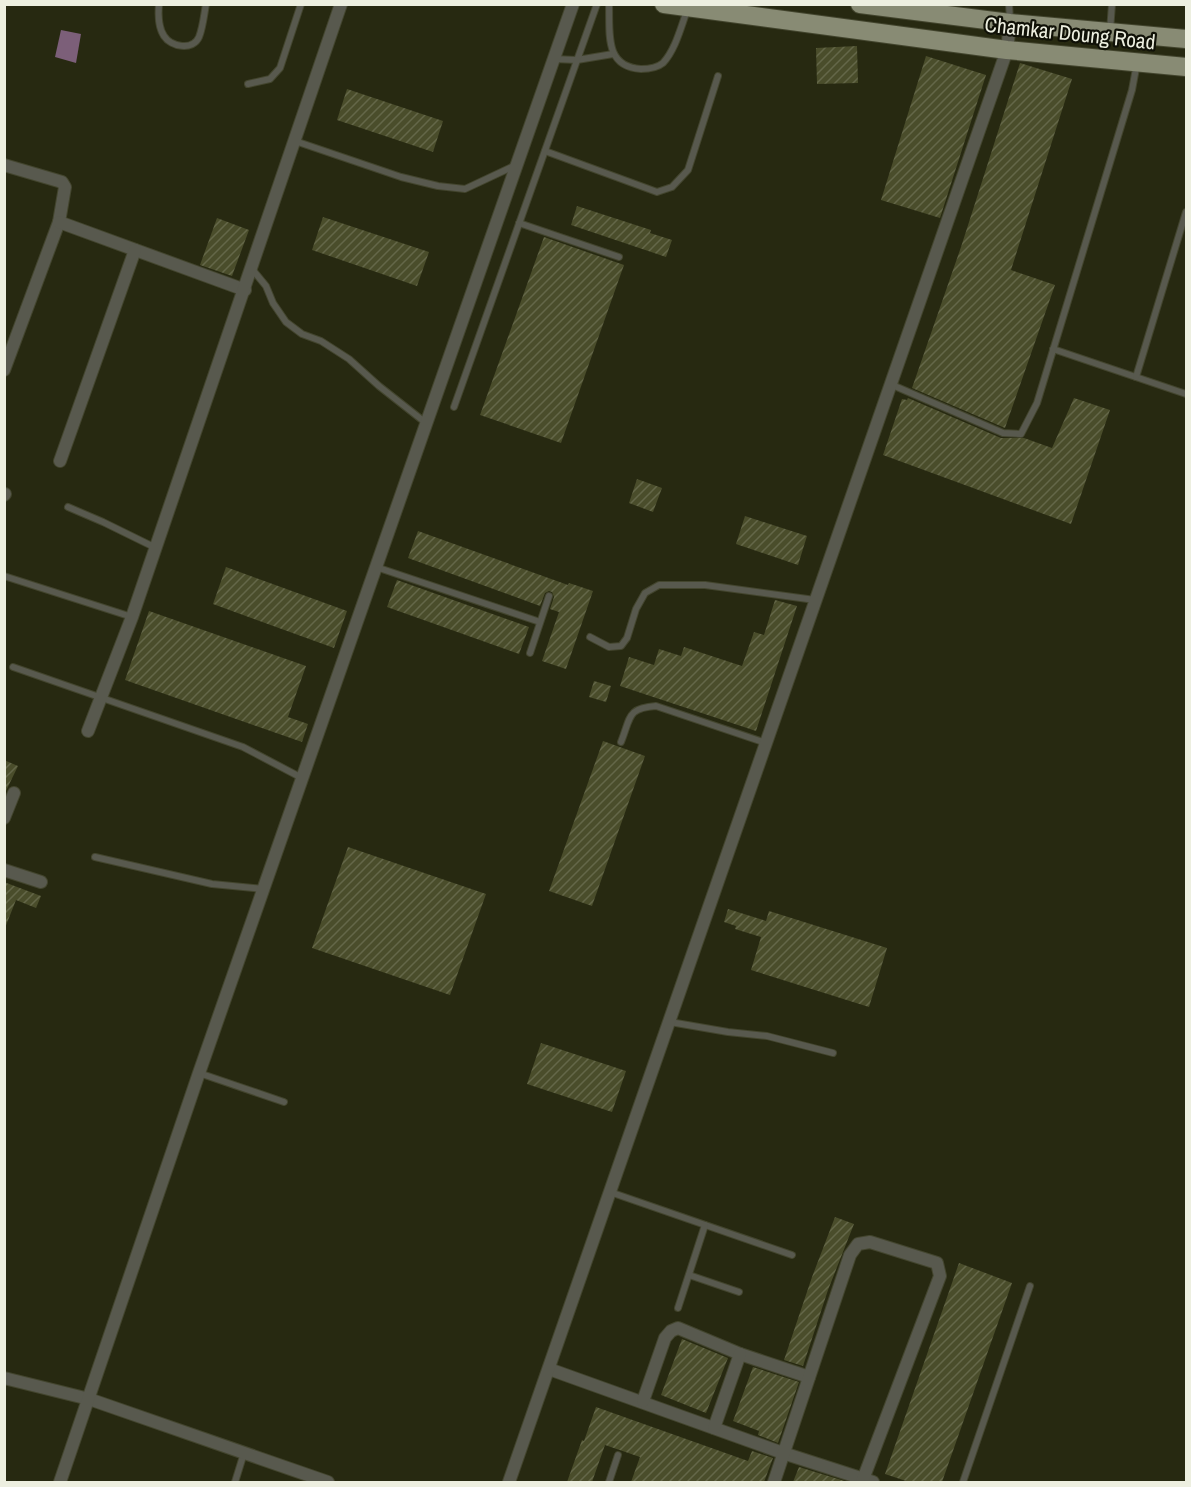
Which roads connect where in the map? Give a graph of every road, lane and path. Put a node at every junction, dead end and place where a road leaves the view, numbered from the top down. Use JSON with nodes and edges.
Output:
{"nodes":[{"id":1,"x":159,"y":4,"type":"edge"},
{"id":2,"x":206,"y":4,"type":"edge"},
{"id":3,"x":301,"y":4,"type":"edge"},
{"id":4,"x":341,"y":4,"type":"edge"},
{"id":5,"x":573,"y":4,"type":"edge"},
{"id":6,"x":597,"y":4,"type":"edge"},
{"id":7,"x":609,"y":4,"type":"edge"},
{"id":8,"x":664,"y":4,"type":"edge"},
{"id":9,"x":860,"y":4,"type":"edge"},
{"id":10,"x":1010,"y":4,"type":"edge"},
{"id":11,"x":1112,"y":4,"type":"edge"},
{"id":12,"x":688,"y":7,"type":"junction"},
{"id":13,"x":1010,"y":23,"type":"junction"},
{"id":14,"x":1110,"y":32,"type":"junction"},
{"id":15,"x":1186,"y":39,"type":"edge"},
{"id":16,"x":1007,"y":50,"type":"junction"},
{"id":17,"x":613,"y":54,"type":"junction"},
{"id":18,"x":554,"y":59,"type":"junction"},
{"id":19,"x":577,"y":60,"type":"junction"},
{"id":20,"x":1137,"y":62,"type":"junction"},
{"id":21,"x":1186,"y":67,"type":"edge"},
{"id":22,"x":718,"y":76,"type":"dead end"},
{"id":23,"x":248,"y":84,"type":"dead end"},
{"id":24,"x":295,"y":141,"type":"junction"},
{"id":25,"x":545,"y":151,"type":"junction"},
{"id":26,"x":4,"y":165,"type":"edge"},
{"id":27,"x":517,"y":165,"type":"junction"},
{"id":28,"x":1186,"y":212,"type":"edge"},
{"id":29,"x":59,"y":222,"type":"junction"},
{"id":30,"x":519,"y":223,"type":"junction"},
{"id":31,"x":135,"y":250,"type":"junction"},
{"id":32,"x":619,"y":257,"type":"dead end"},
{"id":33,"x":252,"y":269,"type":"junction"},
{"id":34,"x":245,"y":290,"type":"junction"},
{"id":35,"x":1053,"y":349,"type":"junction"},
{"id":36,"x":4,"y":370,"type":"edge"},
{"id":37,"x":1136,"y":377,"type":"junction"},
{"id":38,"x":890,"y":384,"type":"junction"},
{"id":39,"x":1186,"y":394,"type":"edge"},
{"id":40,"x":454,"y":407,"type":"dead end"},
{"id":41,"x":426,"y":423,"type":"junction"},
{"id":42,"x":60,"y":461,"type":"dead end"},
{"id":43,"x":68,"y":507,"type":"dead end"},
{"id":44,"x":156,"y":548,"type":"junction"},
{"id":45,"x":376,"y":567,"type":"junction"},
{"id":46,"x":4,"y":576,"type":"edge"},
{"id":47,"x":549,"y":596,"type":"dead end"},
{"id":48,"x":816,"y":600,"type":"junction"},
{"id":49,"x":132,"y":617,"type":"junction"},
{"id":50,"x":540,"y":622,"type":"junction"},
{"id":51,"x":590,"y":637,"type":"dead end"},
{"id":52,"x":530,"y":653,"type":"dead end"},
{"id":53,"x":13,"y":667,"type":"dead end"},
{"id":54,"x":102,"y":699,"type":"junction"},
{"id":55,"x":88,"y":730,"type":"dead end"},
{"id":56,"x":621,"y":741,"type":"dead end"},
{"id":57,"x":766,"y":743,"type":"junction"},
{"id":58,"x":302,"y":778,"type":"junction"},
{"id":59,"x":14,"y":793,"type":"dead end"},
{"id":60,"x":4,"y":818,"type":"edge"},
{"id":61,"x":95,"y":856,"type":"dead end"},
{"id":62,"x":4,"y":870,"type":"edge"},
{"id":63,"x":41,"y":882,"type":"dead end"},
{"id":64,"x":264,"y":889,"type":"junction"},
{"id":65,"x":670,"y":1022,"type":"junction"},
{"id":66,"x":833,"y":1053,"type":"dead end"},
{"id":67,"x":200,"y":1073,"type":"junction"},
{"id":68,"x":284,"y":1102,"type":"dead end"},
{"id":69,"x":610,"y":1192,"type":"junction"},
{"id":70,"x":705,"y":1225,"type":"junction"},
{"id":71,"x":792,"y":1255,"type":"dead end"},
{"id":72,"x":689,"y":1275,"type":"junction"},
{"id":73,"x":1030,"y":1286,"type":"dead end"},
{"id":74,"x":739,"y":1292,"type":"dead end"},
{"id":75,"x":678,"y":1308,"type":"dead end"},
{"id":76,"x":740,"y":1354,"type":"junction"},
{"id":77,"x":549,"y":1369,"type":"junction"},
{"id":78,"x":809,"y":1377,"type":"junction"},
{"id":79,"x":4,"y":1378,"type":"edge"},
{"id":80,"x":90,"y":1399,"type":"junction"},
{"id":81,"x":643,"y":1401,"type":"junction"},
{"id":82,"x":714,"y":1428,"type":"junction"},
{"id":83,"x":244,"y":1453,"type":"junction"},
{"id":84,"x":783,"y":1453,"type":"junction"},
{"id":85,"x":618,"y":1455,"type":"dead end"},
{"id":86,"x":866,"y":1481,"type":"edge"},
{"id":87,"x":60,"y":1482,"type":"edge"},
{"id":88,"x":235,"y":1482,"type":"edge"},
{"id":89,"x":328,"y":1482,"type":"edge"},
{"id":90,"x":509,"y":1482,"type":"edge"},
{"id":91,"x":609,"y":1482,"type":"edge"},
{"id":92,"x":774,"y":1482,"type":"edge"},
{"id":93,"x":963,"y":1482,"type":"edge"}],
"edges":[{"from":1,"to":2,"type":"lane"},
{"from":3,"to":23,"type":"lane"},
{"from":4,"to":24,"type":"street"},
{"from":5,"to":18,"type":"street"},
{"from":6,"to":19,"type":"lane"},
{"from":7,"to":17,"type":"lane"},
{"from":8,"to":12,"type":"main road","name":"Chamkar Doung Road"},
{"from":9,"to":13,"type":"main road","name":"Chamkar Doung Road"},
{"from":10,"to":13,"type":"lane"},
{"from":11,"to":14,"type":"lane"},
{"from":12,"to":16,"type":"main road","name":"Chamkar Doung Road"},
{"from":12,"to":17,"type":"lane"},
{"from":13,"to":14,"type":"main road","name":"Chamkar Doung Road"},
{"from":13,"to":16,"type":"street"},
{"from":14,"to":15,"type":"main road","name":"Chamkar Doung Road"},
{"from":16,"to":20,"type":"main road","name":"Chamkar Doung Road"},
{"from":16,"to":38,"type":"street"},
{"from":17,"to":19,"type":"lane"},
{"from":18,"to":19,"type":"lane"},
{"from":18,"to":27,"type":"street"},
{"from":19,"to":25,"type":"lane"},
{"from":20,"to":21,"type":"main road","name":"Chamkar Doung Road"},
{"from":20,"to":35,"type":"lane"},
{"from":22,"to":25,"type":"lane"},
{"from":24,"to":27,"type":"lane"},
{"from":24,"to":33,"type":"street"},
{"from":25,"to":30,"type":"lane"},
{"from":26,"to":29,"type":"street"},
{"from":27,"to":41,"type":"street"},
{"from":28,"to":37,"type":"lane"},
{"from":29,"to":31,"type":"street"},
{"from":29,"to":36,"type":"street"},
{"from":30,"to":32,"type":"lane"},
{"from":30,"to":40,"type":"lane"},
{"from":31,"to":34,"type":"street"},
{"from":31,"to":42,"type":"street"},
{"from":33,"to":34,"type":"street"},
{"from":33,"to":41,"type":"lane"},
{"from":34,"to":44,"type":"street"},
{"from":35,"to":37,"type":"lane"},
{"from":35,"to":38,"type":"lane"},
{"from":37,"to":39,"type":"lane"},
{"from":38,"to":48,"type":"street"},
{"from":41,"to":45,"type":"street"},
{"from":43,"to":44,"type":"lane"},
{"from":44,"to":49,"type":"street"},
{"from":45,"to":50,"type":"lane"},
{"from":45,"to":58,"type":"street"},
{"from":46,"to":49,"type":"lane"},
{"from":47,"to":50,"type":"lane"},
{"from":48,"to":51,"type":"lane"},
{"from":48,"to":57,"type":"street"},
{"from":49,"to":54,"type":"street"},
{"from":50,"to":52,"type":"lane"},
{"from":53,"to":54,"type":"lane"},
{"from":54,"to":55,"type":"street"},
{"from":54,"to":58,"type":"lane"},
{"from":56,"to":57,"type":"lane"},
{"from":57,"to":65,"type":"street"},
{"from":58,"to":64,"type":"street"},
{"from":59,"to":60,"type":"street"},
{"from":61,"to":64,"type":"lane"},
{"from":62,"to":63,"type":"street"},
{"from":64,"to":67,"type":"street"},
{"from":65,"to":66,"type":"lane"},
{"from":65,"to":69,"type":"street"},
{"from":67,"to":68,"type":"lane"},
{"from":67,"to":80,"type":"street"},
{"from":69,"to":70,"type":"lane"},
{"from":69,"to":77,"type":"street"},
{"from":70,"to":71,"type":"lane"},
{"from":70,"to":72,"type":"lane"},
{"from":72,"to":74,"type":"lane"},
{"from":72,"to":75,"type":"lane"},
{"from":73,"to":93,"type":"lane"},
{"from":76,"to":78,"type":"street"},
{"from":76,"to":81,"type":"street"},
{"from":76,"to":82,"type":"street"},
{"from":77,"to":81,"type":"street"},
{"from":77,"to":90,"type":"street"},
{"from":78,"to":84,"type":"street"},
{"from":78,"to":86,"type":"street"},
{"from":79,"to":80,"type":"street"},
{"from":80,"to":83,"type":"street"},
{"from":80,"to":87,"type":"street"},
{"from":81,"to":82,"type":"street"},
{"from":82,"to":84,"type":"street"},
{"from":83,"to":88,"type":"lane"},
{"from":83,"to":89,"type":"street"},
{"from":84,"to":86,"type":"street"},
{"from":84,"to":92,"type":"street"},
{"from":85,"to":91,"type":"lane"}]}
